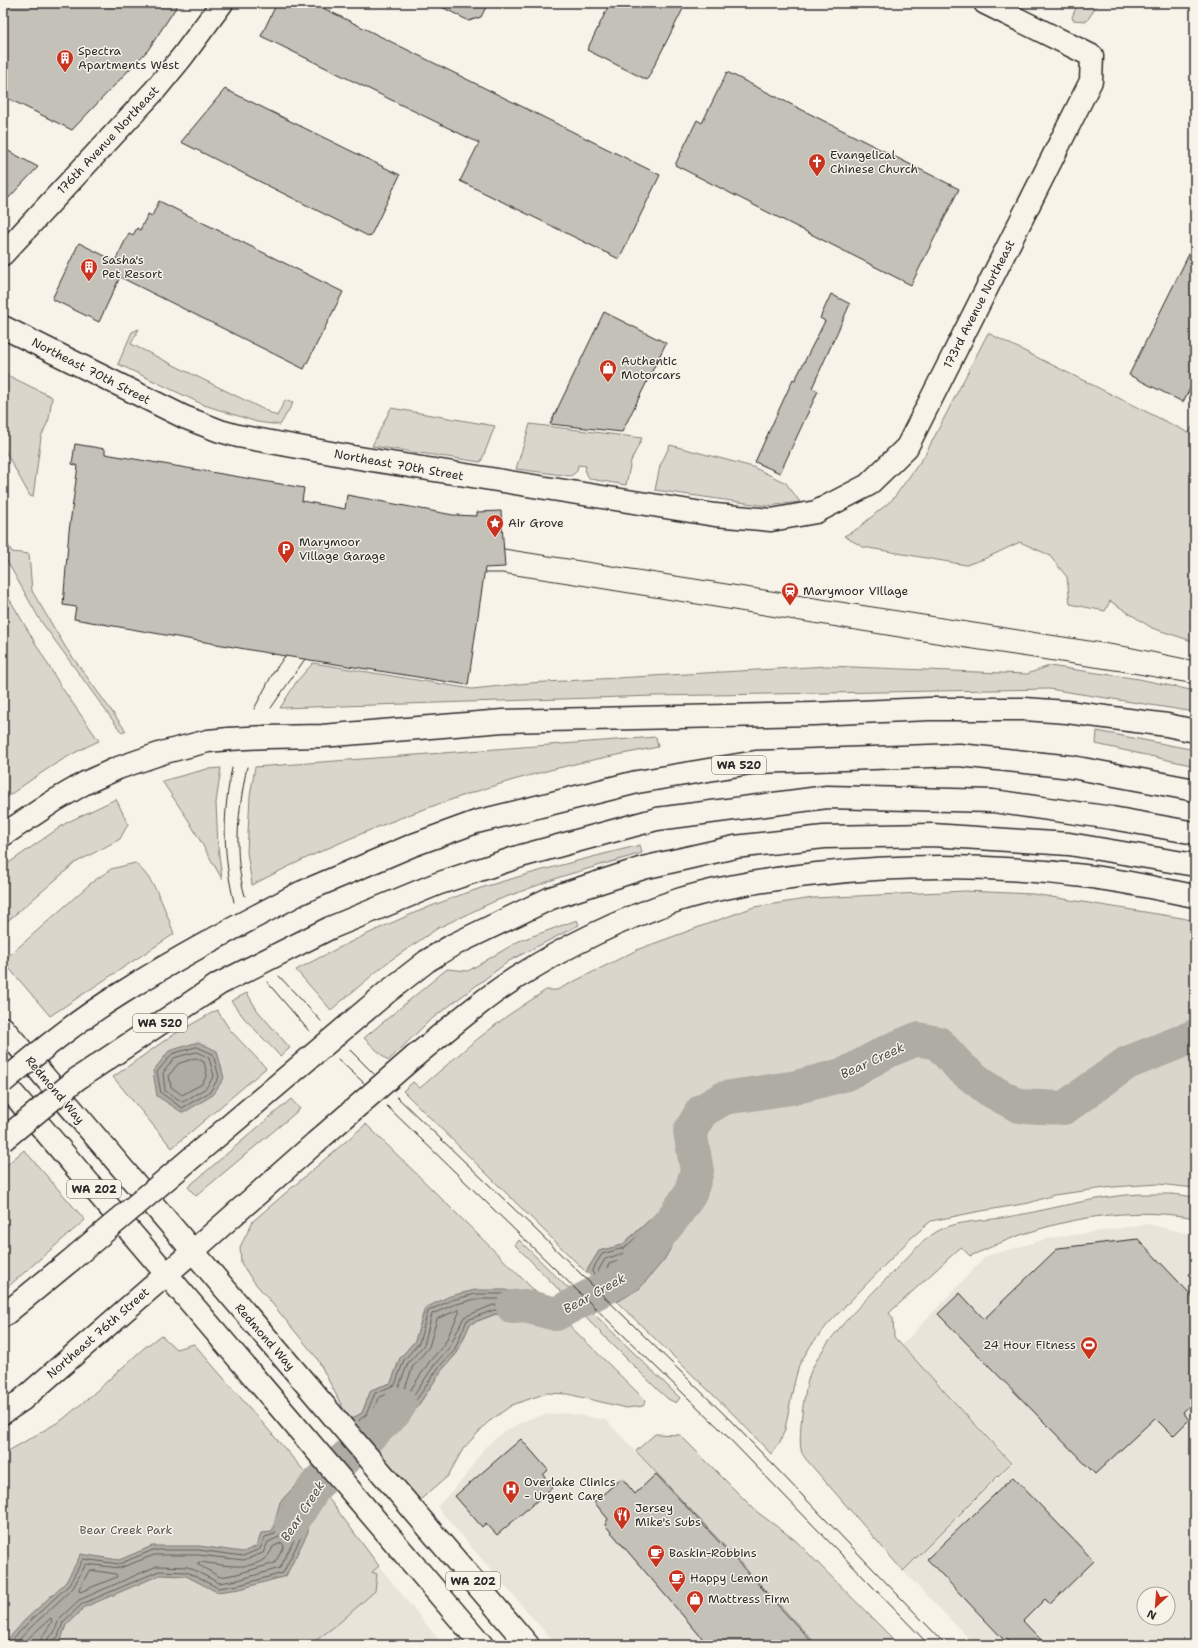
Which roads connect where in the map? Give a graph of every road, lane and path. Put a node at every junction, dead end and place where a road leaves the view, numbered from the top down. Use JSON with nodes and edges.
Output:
{"nodes":[{"id":1,"x":222,"y":3,"type":"edge"},
{"id":2,"x":986,"y":3,"type":"edge"},
{"id":3,"x":3,"y":254,"type":"edge"},
{"id":4,"x":3,"y":327,"type":"edge"},
{"id":5,"x":816,"y":512,"type":"joint"},
{"id":6,"x":1195,"y":731,"type":"edge"},
{"id":7,"x":1195,"y":790,"type":"edge"},
{"id":8,"x":1195,"y":834,"type":"edge"},
{"id":9,"x":3,"y":835,"type":"edge"},
{"id":10,"x":1195,"y":866,"type":"edge"},
{"id":11,"x":1195,"y":896,"type":"edge"},
{"id":12,"x":3,"y":1028,"type":"edge"},
{"id":13,"x":3,"y":1082,"type":"edge"},
{"id":14,"x":3,"y":1140,"type":"edge"},
{"id":15,"x":192,"y":1252,"type":"junction"},
{"id":16,"x":166,"y":1274,"type":"junction"},
{"id":17,"x":3,"y":1316,"type":"edge"},
{"id":18,"x":3,"y":1413,"type":"edge"},
{"id":19,"x":482,"y":1645,"type":"edge"},
{"id":20,"x":528,"y":1645,"type":"edge"}],
"edges":[{"from":1,"to":3,"type":"main road","name":"176th Avenue Northeast"},
{"from":2,"to":5,"type":"main road","name":"173rd Avenue Northeast"},
{"from":4,"to":5,"type":"main road","name":"Northeast 70th Street"},
{"from":6,"to":9,"type":"main road","bridge":true},
{"from":7,"to":13,"type":"main road","number":"WA 520","bridge":true},
{"from":8,"to":14,"type":"main road","number":"WA 520","bridge":true},
{"from":10,"to":17,"type":"main road","bridge":true},
{"from":11,"to":15,"type":"main road","name":"Northeast 76th Street","bridge":true},
{"from":12,"to":15,"type":"main road","name":"Redmond Way","number":"WA 202"},
{"from":13,"to":16,"type":"main road","number":"WA 202"},
{"from":15,"to":16,"type":"main road","name":"Northeast 76th Street"},
{"from":15,"to":20,"type":"main road","name":"Redmond Way","number":"WA 202"},
{"from":16,"to":18,"type":"main road","name":"Northeast 76th Street"},
{"from":16,"to":19,"type":"main road","number":"WA 202"}]}
